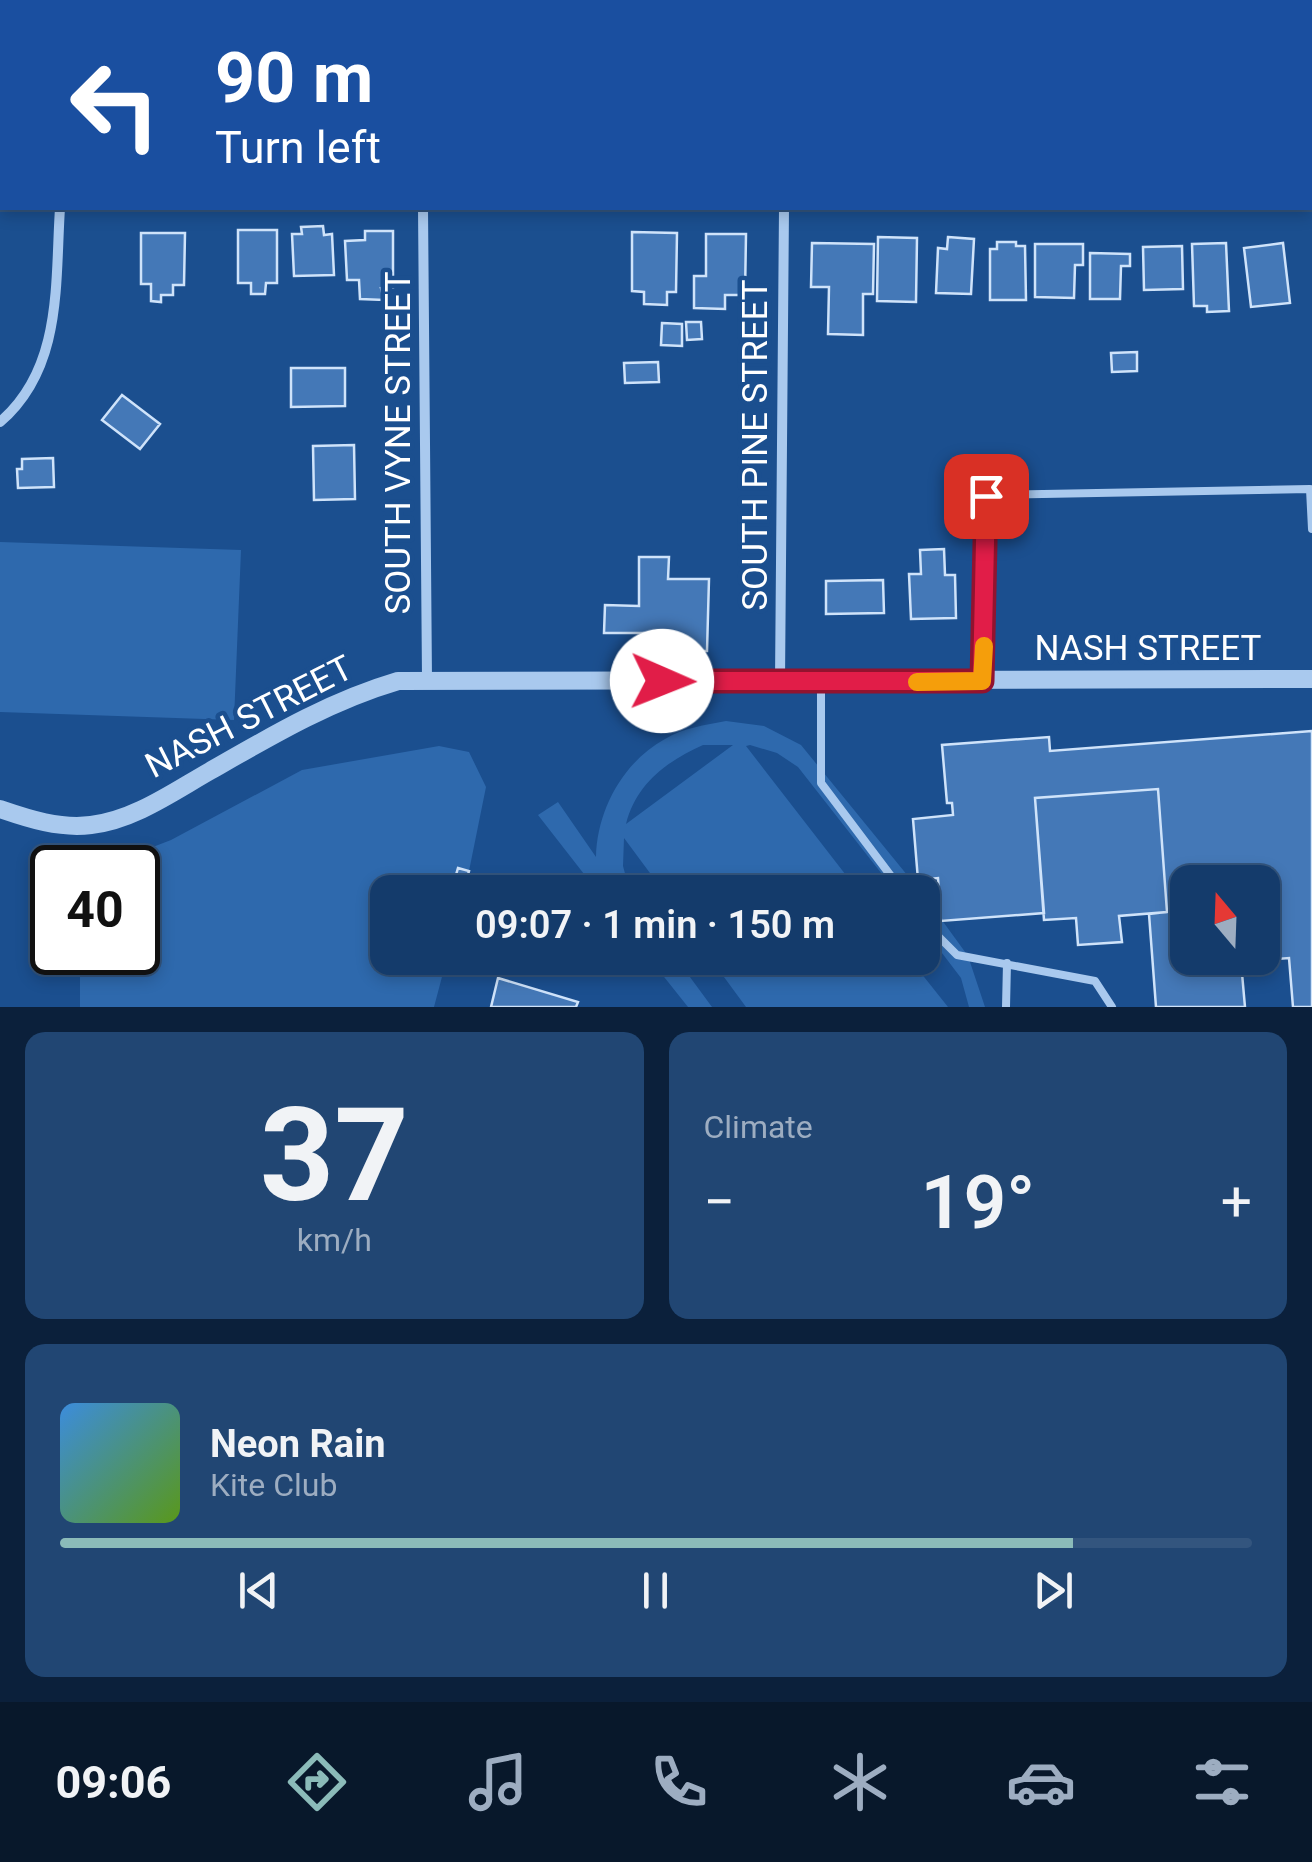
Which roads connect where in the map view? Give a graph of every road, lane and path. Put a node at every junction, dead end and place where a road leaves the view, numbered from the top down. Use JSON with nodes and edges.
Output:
{"nodes":[{"id":1,"x":60,"y":210,"type":"edge"},
{"id":2,"x":424,"y":210,"type":"edge"},
{"id":3,"x":784,"y":210,"type":"edge"},
{"id":4,"x":0,"y":422,"type":"edge"},
{"id":5,"x":1312,"y":528,"type":"edge"},
{"id":6,"x":427,"y":679,"type":"junction"},
{"id":7,"x":1312,"y":680,"type":"edge"},
{"id":8,"x":982,"y":681,"type":"junction"},
{"id":9,"x":780,"y":682,"type":"junction"},
{"id":10,"x":821,"y":682,"type":"junction"},
{"id":11,"x":0,"y":808,"type":"edge"},
{"id":12,"x":890,"y":875,"type":"edge"},
{"id":13,"x":940,"y":938,"type":"edge"},
{"id":14,"x":1007,"y":962,"type":"junction"},
{"id":15,"x":1006,"y":1007,"type":"edge"},
{"id":16,"x":1112,"y":1007,"type":"edge"}],
"edges":[{"from":1,"to":4,"type":"street"},
{"from":2,"to":6,"type":"street","name":"SOUTH VYNE STREET"},
{"from":3,"to":9,"type":"street","name":"SOUTH PINE STREET"},
{"from":5,"to":8,"type":"lane"},
{"from":6,"to":9,"type":"street","name":"NASH STREET"},
{"from":6,"to":11,"type":"street","name":"NASH STREET"},
{"from":7,"to":8,"type":"street","name":"NASH STREET"},
{"from":8,"to":10,"type":"street","name":"NASH STREET"},
{"from":9,"to":10,"type":"street","name":"NASH STREET"},
{"from":10,"to":12,"type":"lane"},
{"from":13,"to":14,"type":"lane"},
{"from":14,"to":15,"type":"lane"},
{"from":14,"to":16,"type":"lane"}]}
